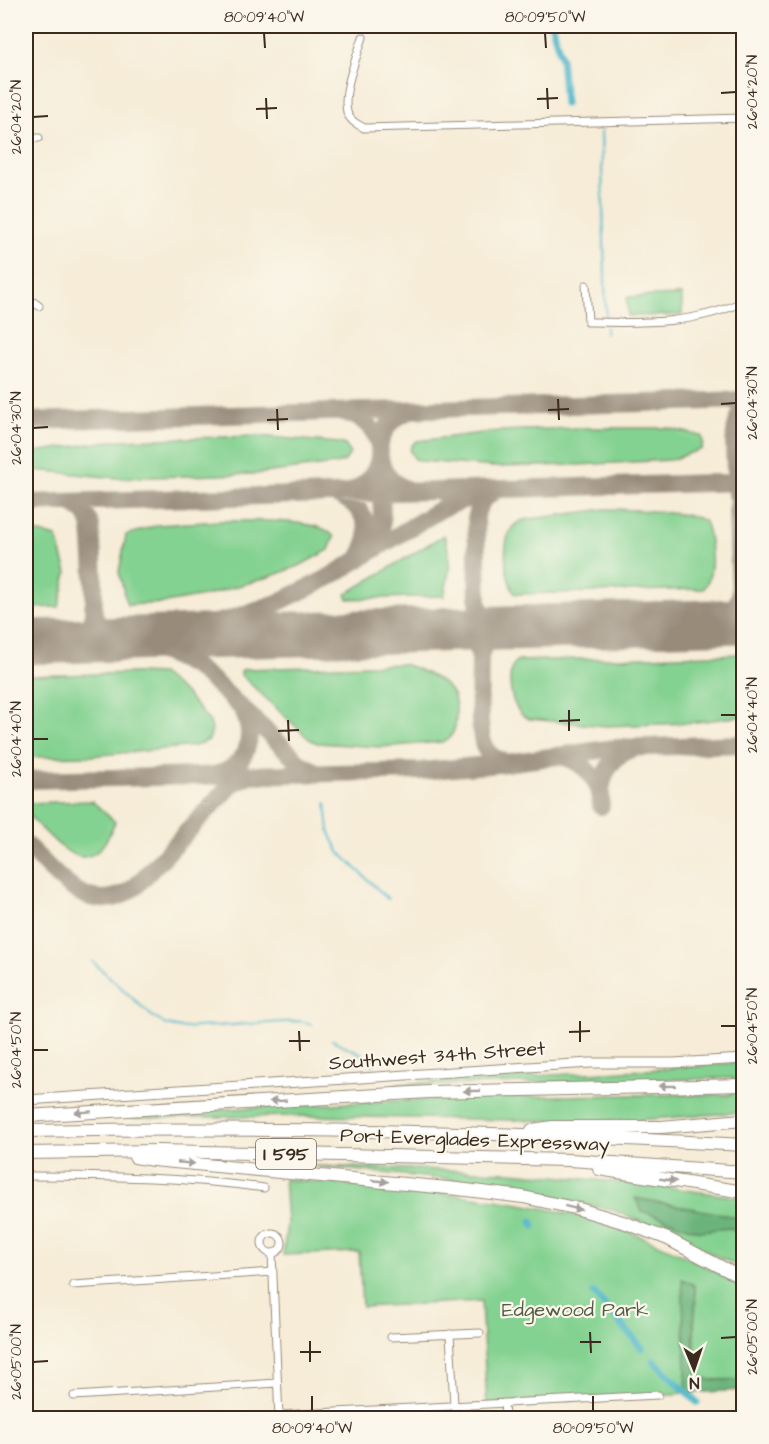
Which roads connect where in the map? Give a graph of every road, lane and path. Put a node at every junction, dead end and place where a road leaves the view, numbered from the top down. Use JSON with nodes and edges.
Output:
{"nodes":[{"id":1,"x":363,"y":37,"type":"dead end"},
{"id":2,"x":744,"y":118,"type":"edge"},
{"id":3,"x":39,"y":138,"type":"dead end"},
{"id":4,"x":26,"y":139,"type":"edge"},
{"id":5,"x":586,"y":285,"type":"dead end"},
{"id":6,"x":26,"y":297,"type":"edge"},
{"id":7,"x":744,"y":301,"type":"edge"},
{"id":8,"x":39,"y":306,"type":"dead end"},
{"id":9,"x":744,"y":1059,"type":"edge"},
{"id":10,"x":744,"y":1085,"type":"edge"},
{"id":11,"x":26,"y":1100,"type":"edge"},
{"id":12,"x":26,"y":1116,"type":"edge"},
{"id":13,"x":744,"y":1120,"type":"edge"},
{"id":14,"x":26,"y":1131,"type":"edge"},
{"id":15,"x":502,"y":1133,"type":"junction"},
{"id":16,"x":744,"y":1145,"type":"edge"},
{"id":17,"x":107,"y":1151,"type":"junction"},
{"id":18,"x":26,"y":1154,"type":"edge"},
{"id":19,"x":570,"y":1160,"type":"junction"},
{"id":20,"x":744,"y":1172,"type":"edge"},
{"id":21,"x":26,"y":1176,"type":"edge"},
{"id":22,"x":264,"y":1188,"type":"dead end"},
{"id":23,"x":744,"y":1192,"type":"edge"},
{"id":24,"x":272,"y":1253,"type":"dead end"},
{"id":25,"x":273,"y":1272,"type":"junction"},
{"id":26,"x":744,"y":1279,"type":"edge"},
{"id":27,"x":73,"y":1286,"type":"dead end"},
{"id":28,"x":480,"y":1333,"type":"dead end"},
{"id":29,"x":450,"y":1334,"type":"junction"},
{"id":30,"x":391,"y":1337,"type":"dead end"},
{"id":31,"x":277,"y":1383,"type":"junction"},
{"id":32,"x":658,"y":1395,"type":"dead end"},
{"id":33,"x":74,"y":1396,"type":"dead end"},
{"id":34,"x":504,"y":1403,"type":"junction"},
{"id":35,"x":454,"y":1405,"type":"junction"},
{"id":36,"x":279,"y":1417,"type":"edge"},
{"id":37,"x":505,"y":1419,"type":"edge"}],
"edges":[{"from":1,"to":2,"type":"street"},
{"from":3,"to":4,"type":"street"},
{"from":5,"to":7,"type":"street"},
{"from":6,"to":8,"type":"street"},
{"from":9,"to":11,"type":"street","name":"Southwest 34th Street"},
{"from":10,"to":12,"type":"highway","one_way":true},
{"from":13,"to":15,"type":"highway"},
{"from":14,"to":15,"type":"highway","name":"Port Everglades Expressway","number":"I 595"},
{"from":15,"to":16,"type":"highway","name":"Port Everglades Expressway","number":"I 595"},
{"from":17,"to":18,"type":"highway","name":"Port Everglades Expressway","number":"I 595"},
{"from":17,"to":19,"type":"highway","name":"Port Everglades Expressway","number":"I 595"},
{"from":17,"to":26,"type":"highway","one_way":true},
{"from":19,"to":20,"type":"highway","name":"Port Everglades Expressway","number":"I 595"},
{"from":19,"to":23,"type":"highway","one_way":true},
{"from":21,"to":22,"type":"street"},
{"from":24,"to":25,"type":"street"},
{"from":25,"to":27,"type":"street"},
{"from":25,"to":31,"type":"street"},
{"from":28,"to":29,"type":"street"},
{"from":29,"to":30,"type":"street"},
{"from":29,"to":35,"type":"street"},
{"from":31,"to":33,"type":"street"},
{"from":31,"to":36,"type":"street"},
{"from":32,"to":34,"type":"street"},
{"from":34,"to":35,"type":"street"},
{"from":34,"to":37,"type":"street"},
{"from":35,"to":36,"type":"street"}]}
